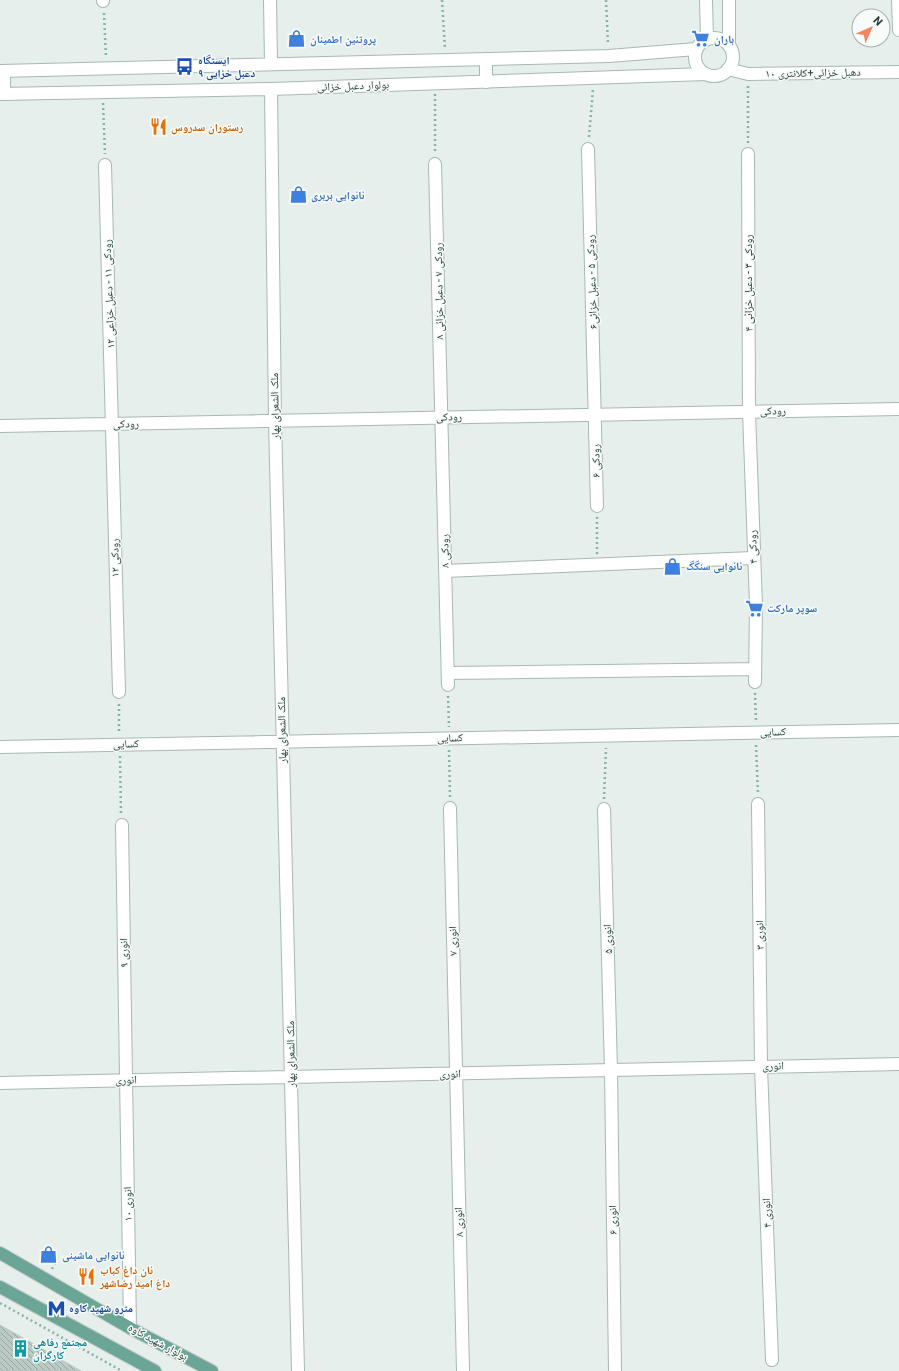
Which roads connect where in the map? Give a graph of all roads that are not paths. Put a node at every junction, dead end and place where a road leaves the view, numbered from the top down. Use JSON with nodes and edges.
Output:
{"nodes":[{"id":1,"x":270,"y":0,"type":"edge"},
{"id":2,"x":706,"y":0,"type":"edge"},
{"id":3,"x":728,"y":0,"type":"edge"},
{"id":4,"x":898,"y":0,"type":"edge"},
{"id":5,"x":899,"y":30,"type":"edge"},
{"id":6,"x":707,"y":39,"type":"junction"},
{"id":7,"x":729,"y":46,"type":"junction"},
{"id":8,"x":696,"y":49,"type":"junction"},
{"id":9,"x":486,"y":59,"type":"junction"},
{"id":10,"x":271,"y":64,"type":"junction"},
{"id":11,"x":728,"y":69,"type":"junction"},
{"id":12,"x":2,"y":71,"type":"edge"},
{"id":13,"x":899,"y":72,"type":"edge"},
{"id":14,"x":706,"y":74,"type":"junction"},
{"id":15,"x":486,"y":82,"type":"junction"},
{"id":16,"x":271,"y":89,"type":"junction"},
{"id":17,"x":2,"y":94,"type":"edge"},
{"id":18,"x":588,"y":149,"type":"road end"},
{"id":19,"x":748,"y":154,"type":"road end"},
{"id":20,"x":436,"y":164,"type":"road end"},
{"id":21,"x":105,"y":165,"type":"road end"},
{"id":22,"x":899,"y":409,"type":"edge"},
{"id":23,"x":749,"y":412,"type":"junction"},
{"id":24,"x":595,"y":415,"type":"junction"},
{"id":25,"x":442,"y":418,"type":"junction"},
{"id":26,"x":275,"y":421,"type":"junction"},
{"id":27,"x":112,"y":424,"type":"junction"},
{"id":28,"x":0,"y":426,"type":"edge"},
{"id":29,"x":598,"y":506,"type":"road end"},
{"id":30,"x":753,"y":558,"type":"junction"},
{"id":31,"x":445,"y":571,"type":"junction"},
{"id":32,"x":755,"y":669,"type":"junction"},
{"id":33,"x":755,"y":682,"type":"dead end"},
{"id":34,"x":118,"y":692,"type":"dead end"},
{"id":35,"x":899,"y":730,"type":"edge"},
{"id":36,"x":283,"y":741,"type":"junction"},
{"id":37,"x":0,"y":747,"type":"edge"},
{"id":38,"x":758,"y":804,"type":"dead end"},
{"id":39,"x":450,"y":808,"type":"dead end"},
{"id":40,"x":604,"y":809,"type":"road end"},
{"id":41,"x":122,"y":825,"type":"dead end"},
{"id":42,"x":899,"y":1064,"type":"edge"},
{"id":43,"x":761,"y":1067,"type":"junction"},
{"id":44,"x":611,"y":1070,"type":"junction"},
{"id":45,"x":455,"y":1073,"type":"junction"},
{"id":46,"x":291,"y":1077,"type":"junction"},
{"id":47,"x":126,"y":1080,"type":"junction"},
{"id":48,"x":0,"y":1083,"type":"edge"},
{"id":49,"x":0,"y":1253,"type":"edge"},
{"id":50,"x":0,"y":1287,"type":"edge"},
{"id":51,"x":130,"y":1328,"type":"junction"},
{"id":52,"x":772,"y":1360,"type":"dead end"},
{"id":53,"x":155,"y":1371,"type":"edge"},
{"id":54,"x":212,"y":1371,"type":"edge"},
{"id":55,"x":298,"y":1371,"type":"edge"},
{"id":56,"x":463,"y":1371,"type":"edge"},
{"id":57,"x":614,"y":1371,"type":"edge"}],
"edges":[{"from":1,"to":10,"type":"street"},
{"from":2,"to":6,"type":"street"},
{"from":3,"to":7,"type":"street"},
{"from":4,"to":5,"type":"street"},
{"from":6,"to":7,"type":"street"},
{"from":6,"to":8,"type":"street"},
{"from":7,"to":11,"type":"street"},
{"from":8,"to":9,"type":"street"},
{"from":8,"to":14,"type":"street"},
{"from":9,"to":10,"type":"street"},
{"from":9,"to":15,"type":"street"},
{"from":10,"to":12,"type":"street"},
{"from":11,"to":13,"type":"street","name":"دهبل خزائی+کلانتری ۱۰"},
{"from":11,"to":14,"type":"street"},
{"from":12,"to":17,"type":"street"},
{"from":14,"to":15,"type":"street","name":"بولوار دعبل خزائی"},
{"from":15,"to":16,"type":"street","name":"بولوار دعبل خزائی"},
{"from":16,"to":17,"type":"street","name":"بولوار دعبل خزائی"},
{"from":16,"to":26,"type":"street","name":"ملک الشعرای بهار"},
{"from":18,"to":24,"type":"street","name":"رودکی ۵ - دعبل خزائی۶"},
{"from":19,"to":23,"type":"street","name":"رودکی ۳ - دعبل خزائی ۴"},
{"from":20,"to":25,"type":"street","name":"رودکی ۷ - دعبل خزائی ۸"},
{"from":21,"to":27,"type":"street","name":"رودکی ۱۱ - دعبل خزاعی ۱۲"},
{"from":22,"to":23,"type":"street","name":"رودکی"},
{"from":23,"to":24,"type":"street","name":"رودکی"},
{"from":23,"to":30,"type":"street","name":"رودکی ۴"},
{"from":24,"to":25,"type":"street","name":"رودکی"},
{"from":24,"to":29,"type":"street","name":"رودکی ۶"},
{"from":25,"to":26,"type":"street","name":"رودکی"},
{"from":25,"to":31,"type":"street","name":"رودکی ۸"},
{"from":26,"to":27,"type":"street","name":"رودکی"},
{"from":26,"to":36,"type":"street","name":"ملک الشعرای بهار"},
{"from":27,"to":28,"type":"street","name":"رودکی"},
{"from":27,"to":34,"type":"street","name":"رودکی ۱۲"},
{"from":30,"to":31,"type":"street"},
{"from":30,"to":32,"type":"street","name":"رودکی ۴"},
{"from":31,"to":32,"type":"street","name":"رودکی ۸"},
{"from":32,"to":33,"type":"street","name":"رودکی ۴"},
{"from":35,"to":36,"type":"street","name":"کسایی"},
{"from":36,"to":37,"type":"street","name":"کسایی"},
{"from":36,"to":46,"type":"street","name":"ملک الشعرای بهار"},
{"from":38,"to":43,"type":"street","name":"انوری ۳"},
{"from":39,"to":45,"type":"street","name":"انوری ۷"},
{"from":40,"to":44,"type":"street","name":"انوری ۵"},
{"from":41,"to":47,"type":"street","name":"انوری ۹"},
{"from":42,"to":43,"type":"street","name":"انوری"},
{"from":43,"to":44,"type":"street","name":"انوری"},
{"from":43,"to":52,"type":"street","name":"انوری ۴"},
{"from":44,"to":45,"type":"street","name":"انوری"},
{"from":44,"to":57,"type":"street","name":"انوری ۶"},
{"from":45,"to":46,"type":"street","name":"انوری"},
{"from":45,"to":56,"type":"street","name":"انوری ۸"},
{"from":46,"to":47,"type":"street","name":"انوری"},
{"from":46,"to":55,"type":"street","name":"ملک الشعرای بهار"},
{"from":47,"to":48,"type":"street","name":"انوری"},
{"from":47,"to":51,"type":"street","name":"انوری ۱۰"},
{"from":49,"to":51,"type":"main road","name":"بولوار شهید کاوه"},
{"from":50,"to":53,"type":"main road"},
{"from":51,"to":54,"type":"main road","name":"بولوار شهید کاوه"}]}
